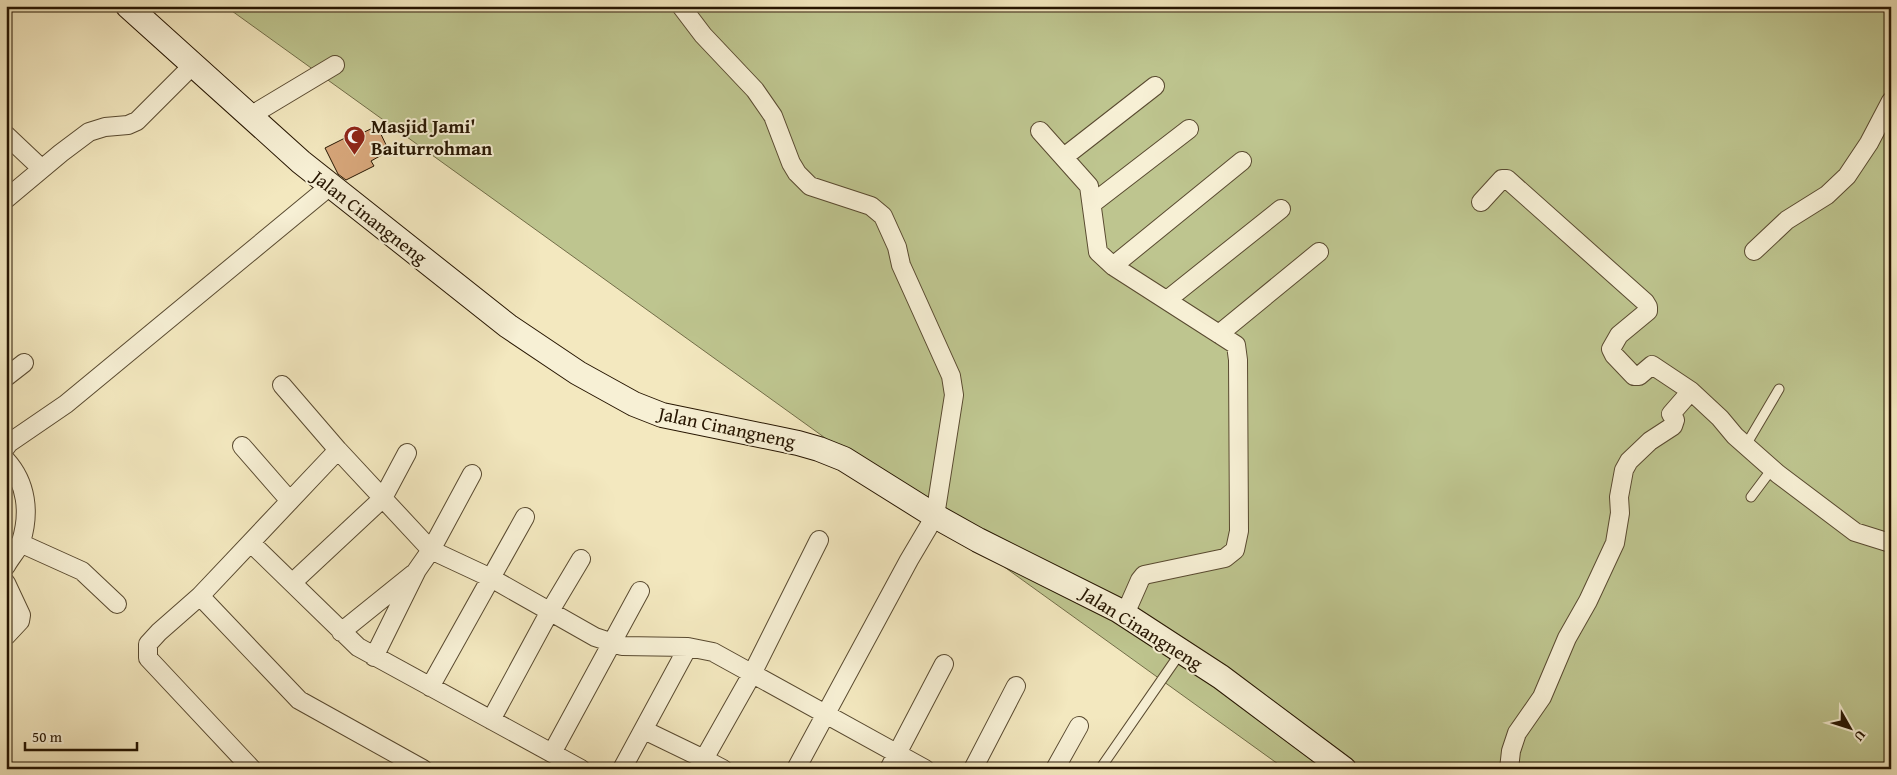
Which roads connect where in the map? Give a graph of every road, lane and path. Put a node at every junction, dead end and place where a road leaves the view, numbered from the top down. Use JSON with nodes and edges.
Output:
{"nodes":[{"id":1,"x":10,"y":6,"type":"edge"},
{"id":2,"x":128,"y":6,"type":"edge"},
{"id":3,"x":681,"y":6,"type":"edge"},
{"id":4,"x":6,"y":10,"type":"edge"},
{"id":5,"x":194,"y":64,"type":"junction"},
{"id":6,"x":335,"y":65,"type":"dead end"},
{"id":7,"x":1155,"y":86,"type":"dead end"},
{"id":8,"x":1891,"y":101,"type":"edge"},
{"id":9,"x":250,"y":116,"type":"junction"},
{"id":10,"x":1189,"y":129,"type":"dead end"},
{"id":11,"x":1040,"y":131,"type":"dead end"},
{"id":12,"x":6,"y":135,"type":"edge"},
{"id":13,"x":1064,"y":157,"type":"junction"},
{"id":14,"x":1242,"y":162,"type":"dead end"},
{"id":15,"x":42,"y":169,"type":"junction"},
{"id":16,"x":330,"y":186,"type":"junction"},
{"id":17,"x":6,"y":199,"type":"edge"},
{"id":18,"x":1481,"y":202,"type":"dead end"},
{"id":19,"x":1093,"y":203,"type":"junction"},
{"id":20,"x":1281,"y":209,"type":"dead end"},
{"id":21,"x":1754,"y":251,"type":"dead end"},
{"id":22,"x":1319,"y":252,"type":"dead end"},
{"id":23,"x":1113,"y":266,"type":"junction"},
{"id":24,"x":1167,"y":300,"type":"junction"},
{"id":25,"x":1219,"y":334,"type":"junction"},
{"id":26,"x":24,"y":363,"type":"dead end"},
{"id":27,"x":6,"y":377,"type":"edge"},
{"id":28,"x":282,"y":385,"type":"dead end"},
{"id":29,"x":1778,"y":389,"type":"dead end"},
{"id":30,"x":1691,"y":391,"type":"junction"},
{"id":31,"x":1746,"y":445,"type":"junction"},
{"id":32,"x":242,"y":446,"type":"dead end"},
{"id":33,"x":6,"y":447,"type":"edge"},
{"id":34,"x":338,"y":450,"type":"junction"},
{"id":35,"x":407,"y":453,"type":"dead end"},
{"id":36,"x":6,"y":460,"type":"edge"},
{"id":37,"x":1772,"y":469,"type":"junction"},
{"id":38,"x":472,"y":474,"type":"dead end"},
{"id":39,"x":1751,"y":497,"type":"dead end"},
{"id":40,"x":384,"y":498,"type":"junction"},
{"id":41,"x":290,"y":501,"type":"junction"},
{"id":42,"x":935,"y":516,"type":"junction"},
{"id":43,"x":526,"y":517,"type":"dead end"},
{"id":44,"x":819,"y":540,"type":"dead end"},
{"id":45,"x":1891,"y":541,"type":"edge"},
{"id":46,"x":20,"y":543,"type":"junction"},
{"id":47,"x":251,"y":543,"type":"junction"},
{"id":48,"x":431,"y":550,"type":"junction"},
{"id":49,"x":581,"y":559,"type":"dead end"},
{"id":50,"x":6,"y":566,"type":"edge"},
{"id":51,"x":417,"y":570,"type":"junction"},
{"id":52,"x":491,"y":578,"type":"junction"},
{"id":53,"x":293,"y":582,"type":"junction"},
{"id":54,"x":6,"y":583,"type":"edge"},
{"id":55,"x":640,"y":591,"type":"dead end"},
{"id":56,"x":200,"y":596,"type":"junction"},
{"id":57,"x":117,"y":604,"type":"dead end"},
{"id":58,"x":550,"y":611,"type":"junction"},
{"id":59,"x":1125,"y":614,"type":"junction"},
{"id":60,"x":341,"y":632,"type":"junction"},
{"id":61,"x":6,"y":636,"type":"edge"},
{"id":62,"x":611,"y":643,"type":"junction"},
{"id":63,"x":688,"y":647,"type":"junction"},
{"id":64,"x":1181,"y":652,"type":"junction"},
{"id":65,"x":374,"y":657,"type":"junction"},
{"id":66,"x":944,"y":664,"type":"dead end"},
{"id":67,"x":752,"y":674,"type":"junction"},
{"id":68,"x":1016,"y":686,"type":"dead end"},
{"id":69,"x":430,"y":687,"type":"junction"},
{"id":70,"x":825,"y":715,"type":"junction"},
{"id":71,"x":491,"y":720,"type":"junction"},
{"id":72,"x":1079,"y":726,"type":"dead end"},
{"id":73,"x":644,"y":730,"type":"junction"},
{"id":74,"x":552,"y":753,"type":"junction"},
{"id":75,"x":704,"y":759,"type":"junction"},
{"id":76,"x":893,"y":761,"type":"edge"},
{"id":77,"x":252,"y":769,"type":"edge"},
{"id":78,"x":423,"y":769,"type":"edge"},
{"id":79,"x":581,"y":769,"type":"edge"},
{"id":80,"x":622,"y":769,"type":"edge"},
{"id":81,"x":723,"y":769,"type":"edge"},
{"id":82,"x":796,"y":769,"type":"edge"},
{"id":83,"x":925,"y":769,"type":"edge"},
{"id":84,"x":973,"y":769,"type":"edge"},
{"id":85,"x":1055,"y":769,"type":"edge"},
{"id":86,"x":1100,"y":769,"type":"edge"},
{"id":87,"x":1344,"y":769,"type":"edge"},
{"id":88,"x":1509,"y":769,"type":"edge"}],
"edges":[{"from":1,"to":4,"type":"lane"},
{"from":2,"to":5,"type":"street","name":"Jalan Cinangneng"},
{"from":3,"to":42,"type":"street"},
{"from":5,"to":9,"type":"street","name":"Jalan Cinangneng"},
{"from":5,"to":15,"type":"street"},
{"from":6,"to":9,"type":"street"},
{"from":7,"to":13,"type":"street"},
{"from":8,"to":21,"type":"street"},
{"from":9,"to":16,"type":"street","name":"Jalan Cinangneng"},
{"from":10,"to":19,"type":"street"},
{"from":11,"to":13,"type":"street"},
{"from":12,"to":15,"type":"street"},
{"from":13,"to":19,"type":"street"},
{"from":14,"to":23,"type":"street"},
{"from":15,"to":17,"type":"street"},
{"from":16,"to":33,"type":"street"},
{"from":16,"to":42,"type":"street","name":"Jalan Cinangneng"},
{"from":18,"to":30,"type":"street"},
{"from":19,"to":23,"type":"street"},
{"from":20,"to":24,"type":"street"},
{"from":22,"to":25,"type":"street"},
{"from":23,"to":24,"type":"street"},
{"from":24,"to":25,"type":"street"},
{"from":25,"to":59,"type":"street"},
{"from":26,"to":27,"type":"street"},
{"from":28,"to":34,"type":"street"},
{"from":29,"to":31,"type":"lane"},
{"from":30,"to":31,"type":"street"},
{"from":30,"to":88,"type":"street"},
{"from":31,"to":37,"type":"street"},
{"from":32,"to":41,"type":"street"},
{"from":34,"to":40,"type":"street"},
{"from":34,"to":41,"type":"street"},
{"from":35,"to":40,"type":"street"},
{"from":36,"to":46,"type":"street"},
{"from":37,"to":39,"type":"lane"},
{"from":37,"to":45,"type":"street"},
{"from":38,"to":48,"type":"street"},
{"from":40,"to":48,"type":"street"},
{"from":40,"to":53,"type":"street"},
{"from":41,"to":47,"type":"street"},
{"from":42,"to":59,"type":"street","name":"Jalan Cinangneng"},
{"from":42,"to":70,"type":"street"},
{"from":43,"to":52,"type":"street"},
{"from":44,"to":67,"type":"street"},
{"from":46,"to":50,"type":"street"},
{"from":46,"to":57,"type":"street"},
{"from":47,"to":53,"type":"street"},
{"from":47,"to":56,"type":"street"},
{"from":48,"to":51,"type":"street"},
{"from":48,"to":52,"type":"street"},
{"from":49,"to":58,"type":"street"},
{"from":51,"to":60,"type":"street"},
{"from":51,"to":65,"type":"street"},
{"from":52,"to":58,"type":"street"},
{"from":52,"to":69,"type":"street"},
{"from":53,"to":60,"type":"street"},
{"from":54,"to":61,"type":"street"},
{"from":55,"to":62,"type":"street"},
{"from":56,"to":77,"type":"street"},
{"from":56,"to":78,"type":"street"},
{"from":58,"to":62,"type":"street"},
{"from":58,"to":71,"type":"street"},
{"from":59,"to":64,"type":"street","name":"Jalan Cinangneng"},
{"from":60,"to":65,"type":"street"},
{"from":62,"to":63,"type":"street"},
{"from":62,"to":74,"type":"street"},
{"from":63,"to":67,"type":"street"},
{"from":63,"to":73,"type":"street"},
{"from":64,"to":86,"type":"lane"},
{"from":64,"to":87,"type":"street","name":"Jalan Cinangneng"},
{"from":65,"to":69,"type":"street"},
{"from":66,"to":76,"type":"street"},
{"from":67,"to":70,"type":"street"},
{"from":67,"to":75,"type":"street"},
{"from":68,"to":84,"type":"street"},
{"from":69,"to":71,"type":"street"},
{"from":70,"to":76,"type":"street"},
{"from":70,"to":82,"type":"street"},
{"from":71,"to":74,"type":"street"},
{"from":72,"to":85,"type":"street"},
{"from":73,"to":75,"type":"street"},
{"from":73,"to":80,"type":"street"},
{"from":74,"to":79,"type":"street"},
{"from":75,"to":81,"type":"street"},
{"from":76,"to":83,"type":"street"}]}
